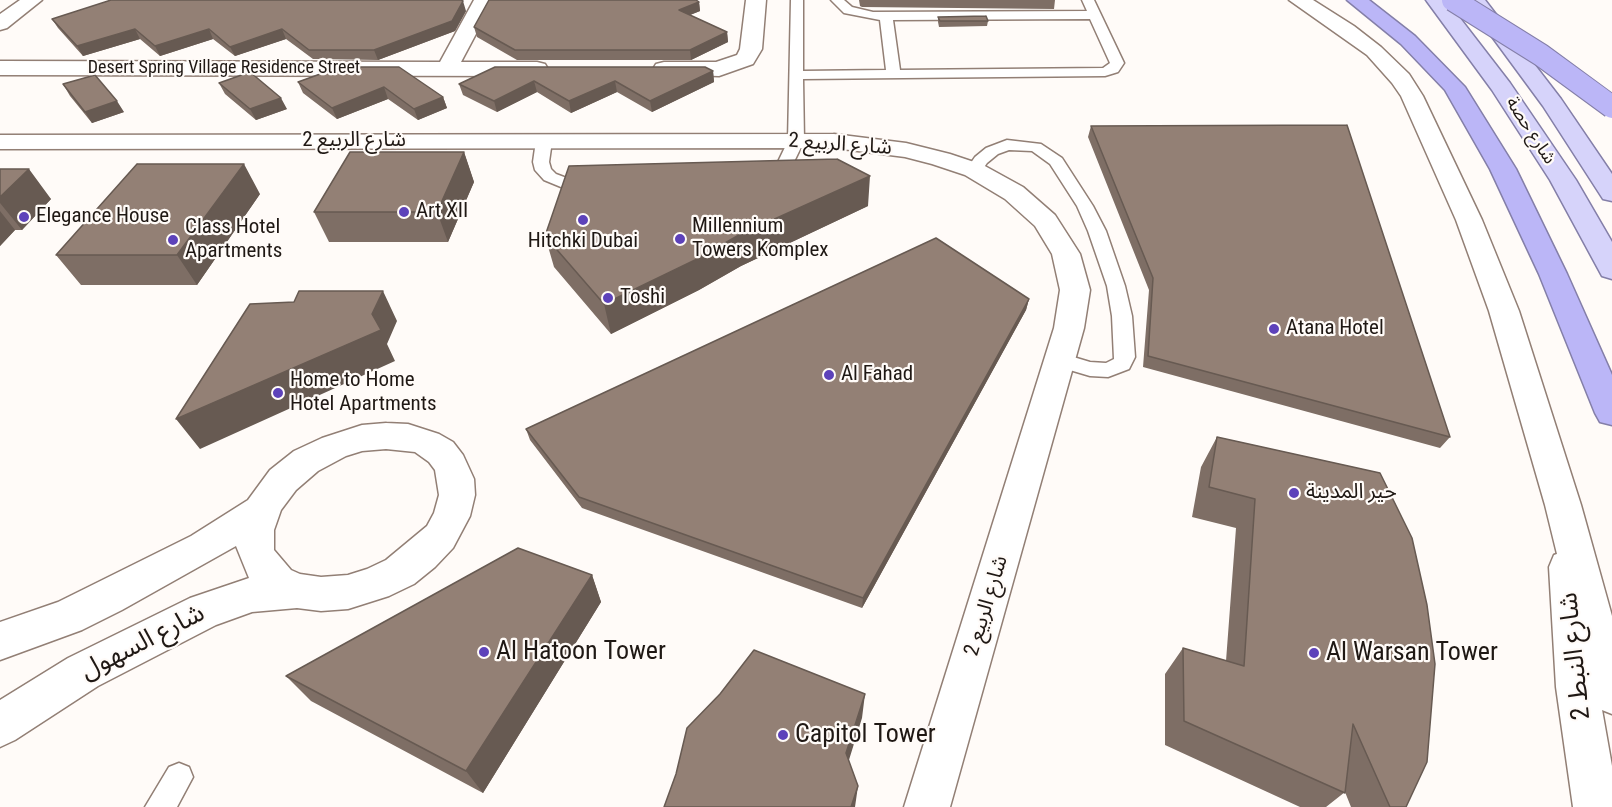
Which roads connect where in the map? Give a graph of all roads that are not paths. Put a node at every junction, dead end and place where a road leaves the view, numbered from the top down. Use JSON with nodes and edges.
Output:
{"nodes":[{"id":1,"x":32,"y":0,"type":"edge"},
{"id":2,"x":484,"y":0,"type":"edge"},
{"id":3,"x":756,"y":0,"type":"edge"},
{"id":4,"x":797,"y":0,"type":"edge"},
{"id":5,"x":837,"y":0,"type":"edge"},
{"id":6,"x":928,"y":0,"type":"edge"},
{"id":7,"x":1088,"y":0,"type":"edge"},
{"id":8,"x":1276,"y":0,"type":"edge"},
{"id":9,"x":1299,"y":0,"type":"edge"},
{"id":10,"x":1357,"y":0,"type":"edge"},
{"id":11,"x":1436,"y":0,"type":"edge"},
{"id":12,"x":1453,"y":0,"type":"edge"},
{"id":13,"x":1475,"y":0,"type":"edge"},
{"id":14,"x":886,"y":15,"type":"junction"},
{"id":15,"x":933,"y":15,"type":"junction"},
{"id":16,"x":1095,"y":15,"type":"junction"},
{"id":17,"x":0,"y":24,"type":"edge"},
{"id":18,"x":0,"y":68,"type":"edge"},
{"id":19,"x":447,"y":69,"type":"junction"},
{"id":20,"x":554,"y":69,"type":"edge"},
{"id":21,"x":648,"y":69,"type":"edge"},
{"id":22,"x":894,"y":74,"type":"junction"},
{"id":23,"x":796,"y":75,"type":"junction"},
{"id":24,"x":1612,"y":107,"type":"edge"},
{"id":25,"x":1420,"y":117,"type":"junction"},
{"id":26,"x":544,"y":141,"type":"junction"},
{"id":27,"x":796,"y":141,"type":"junction"},
{"id":28,"x":0,"y":142,"type":"edge"},
{"id":29,"x":974,"y":170,"type":"junction"},
{"id":30,"x":753,"y":178,"type":"edge"},
{"id":31,"x":611,"y":183,"type":"edge"},
{"id":32,"x":1612,"y":193,"type":"edge"},
{"id":33,"x":1612,"y":270,"type":"edge"},
{"id":34,"x":1060,"y":360,"type":"junction"},
{"id":35,"x":1612,"y":413,"type":"edge"},
{"id":36,"x":1563,"y":505,"type":"junction"},
{"id":37,"x":262,"y":510,"type":"junction"},
{"id":38,"x":297,"y":591,"type":"junction"},
{"id":39,"x":0,"y":641,"type":"edge"},
{"id":40,"x":1612,"y":693,"type":"edge"},
{"id":41,"x":0,"y":725,"type":"edge"},
{"id":42,"x":179,"y":777,"type":"dead end"},
{"id":43,"x":160,"y":807,"type":"edge"},
{"id":44,"x":927,"y":807,"type":"edge"},
{"id":45,"x":1596,"y":807,"type":"edge"}],
"edges":[{"from":1,"to":17,"type":"street"},
{"from":2,"to":19,"type":"street"},
{"from":3,"to":21,"type":"street"},
{"from":4,"to":23,"type":"lane"},
{"from":5,"to":14,"type":"lane"},
{"from":6,"to":15,"type":"lane"},
{"from":7,"to":16,"type":"lane"},
{"from":8,"to":25,"type":"street"},
{"from":9,"to":25,"type":"street"},
{"from":10,"to":35,"type":"highway"},
{"from":11,"to":33,"type":"main road","name":"شارع حصة"},
{"from":12,"to":24,"type":"highway","bridge":true},
{"from":13,"to":32,"type":"main road","name":"شارع حصة"},
{"from":14,"to":15,"type":"lane"},
{"from":14,"to":22,"type":"lane"},
{"from":15,"to":16,"type":"lane"},
{"from":16,"to":22,"type":"lane"},
{"from":18,"to":19,"type":"street","name":"Desert Spring Village Residence Street"},
{"from":19,"to":20,"type":"street","name":"Desert Spring Village Residence Street"},
{"from":22,"to":23,"type":"lane"},
{"from":23,"to":27,"type":"lane"},
{"from":25,"to":36,"type":"street"},
{"from":26,"to":27,"type":"street","name":"شارع الربيع 2"},
{"from":26,"to":28,"type":"street","name":"شارع الربيع 2"},
{"from":26,"to":31,"type":"lane"},
{"from":27,"to":29,"type":"street","name":"شارع الربيع 2"},
{"from":27,"to":30,"type":"lane"},
{"from":29,"to":34,"type":"street","name":"شارع الربيع 2"},
{"from":29,"to":34,"type":"lane"},
{"from":34,"to":44,"type":"street","name":"شارع الربيع 2"},
{"from":36,"to":40,"type":"street"},
{"from":36,"to":45,"type":"street","name":"شارع النبط 2"},
{"from":37,"to":38,"type":"street"},
{"from":37,"to":38,"type":"street"},
{"from":37,"to":39,"type":"street"},
{"from":38,"to":41,"type":"street","name":"شارع السهول"},
{"from":42,"to":43,"type":"lane"}]}
